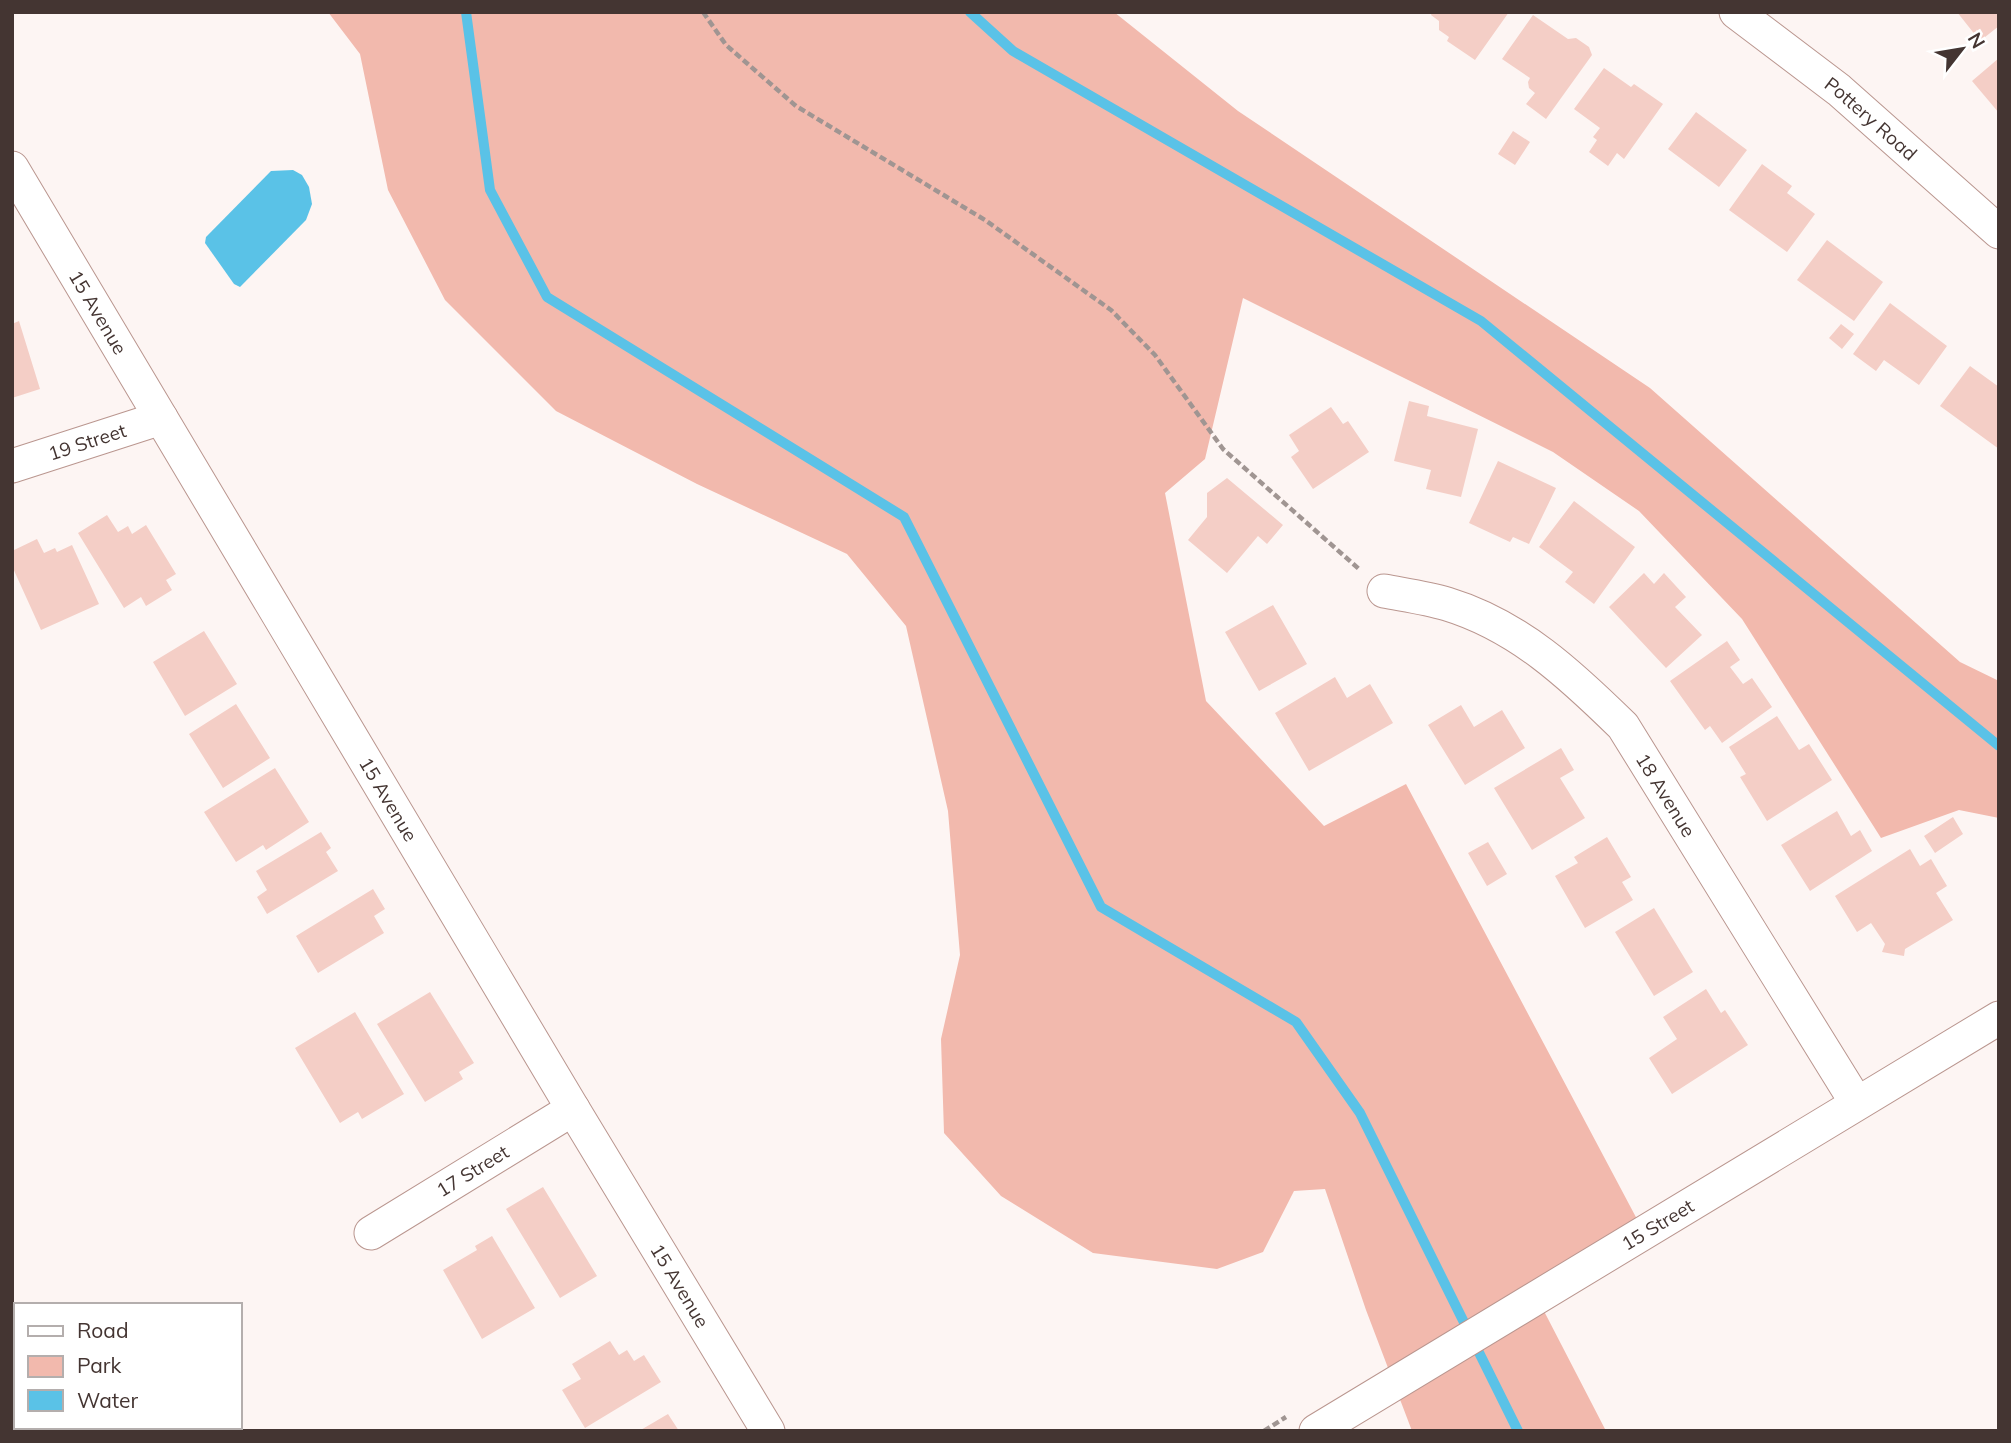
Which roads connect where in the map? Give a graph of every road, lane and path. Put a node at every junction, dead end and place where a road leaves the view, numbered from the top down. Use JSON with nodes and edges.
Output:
{"nodes":[{"id":1,"x":704,"y":12,"type":"edge"},
{"id":2,"x":1736,"y":12,"type":"edge"},
{"id":3,"x":12,"y":168,"type":"edge"},
{"id":4,"x":1999,"y":232,"type":"edge"},
{"id":5,"x":161,"y":418,"type":"junction"},
{"id":6,"x":12,"y":466,"type":"edge"},
{"id":7,"x":1384,"y":591,"type":"joint"},
{"id":8,"x":1999,"y":1018,"type":"edge"},
{"id":9,"x":1856,"y":1102,"type":"junction"},
{"id":10,"x":573,"y":1109,"type":"junction"},
{"id":11,"x":371,"y":1233,"type":"dead end"},
{"id":12,"x":768,"y":1431,"type":"edge"},
{"id":13,"x":1316,"y":1431,"type":"edge"}],
"edges":[{"from":1,"to":7,"type":"path"},
{"from":2,"to":4,"type":"street","name":"Pottery Road"},
{"from":3,"to":5,"type":"street","name":"15 Avenue"},
{"from":5,"to":6,"type":"street","name":"19 Street"},
{"from":5,"to":10,"type":"street","name":"15 Avenue"},
{"from":7,"to":9,"type":"street","name":"18 Avenue"},
{"from":8,"to":9,"type":"street","name":"15 Street"},
{"from":9,"to":13,"type":"street","name":"15 Street"},
{"from":10,"to":11,"type":"street","name":"17 Street"},
{"from":10,"to":12,"type":"street","name":"15 Avenue"}]}
